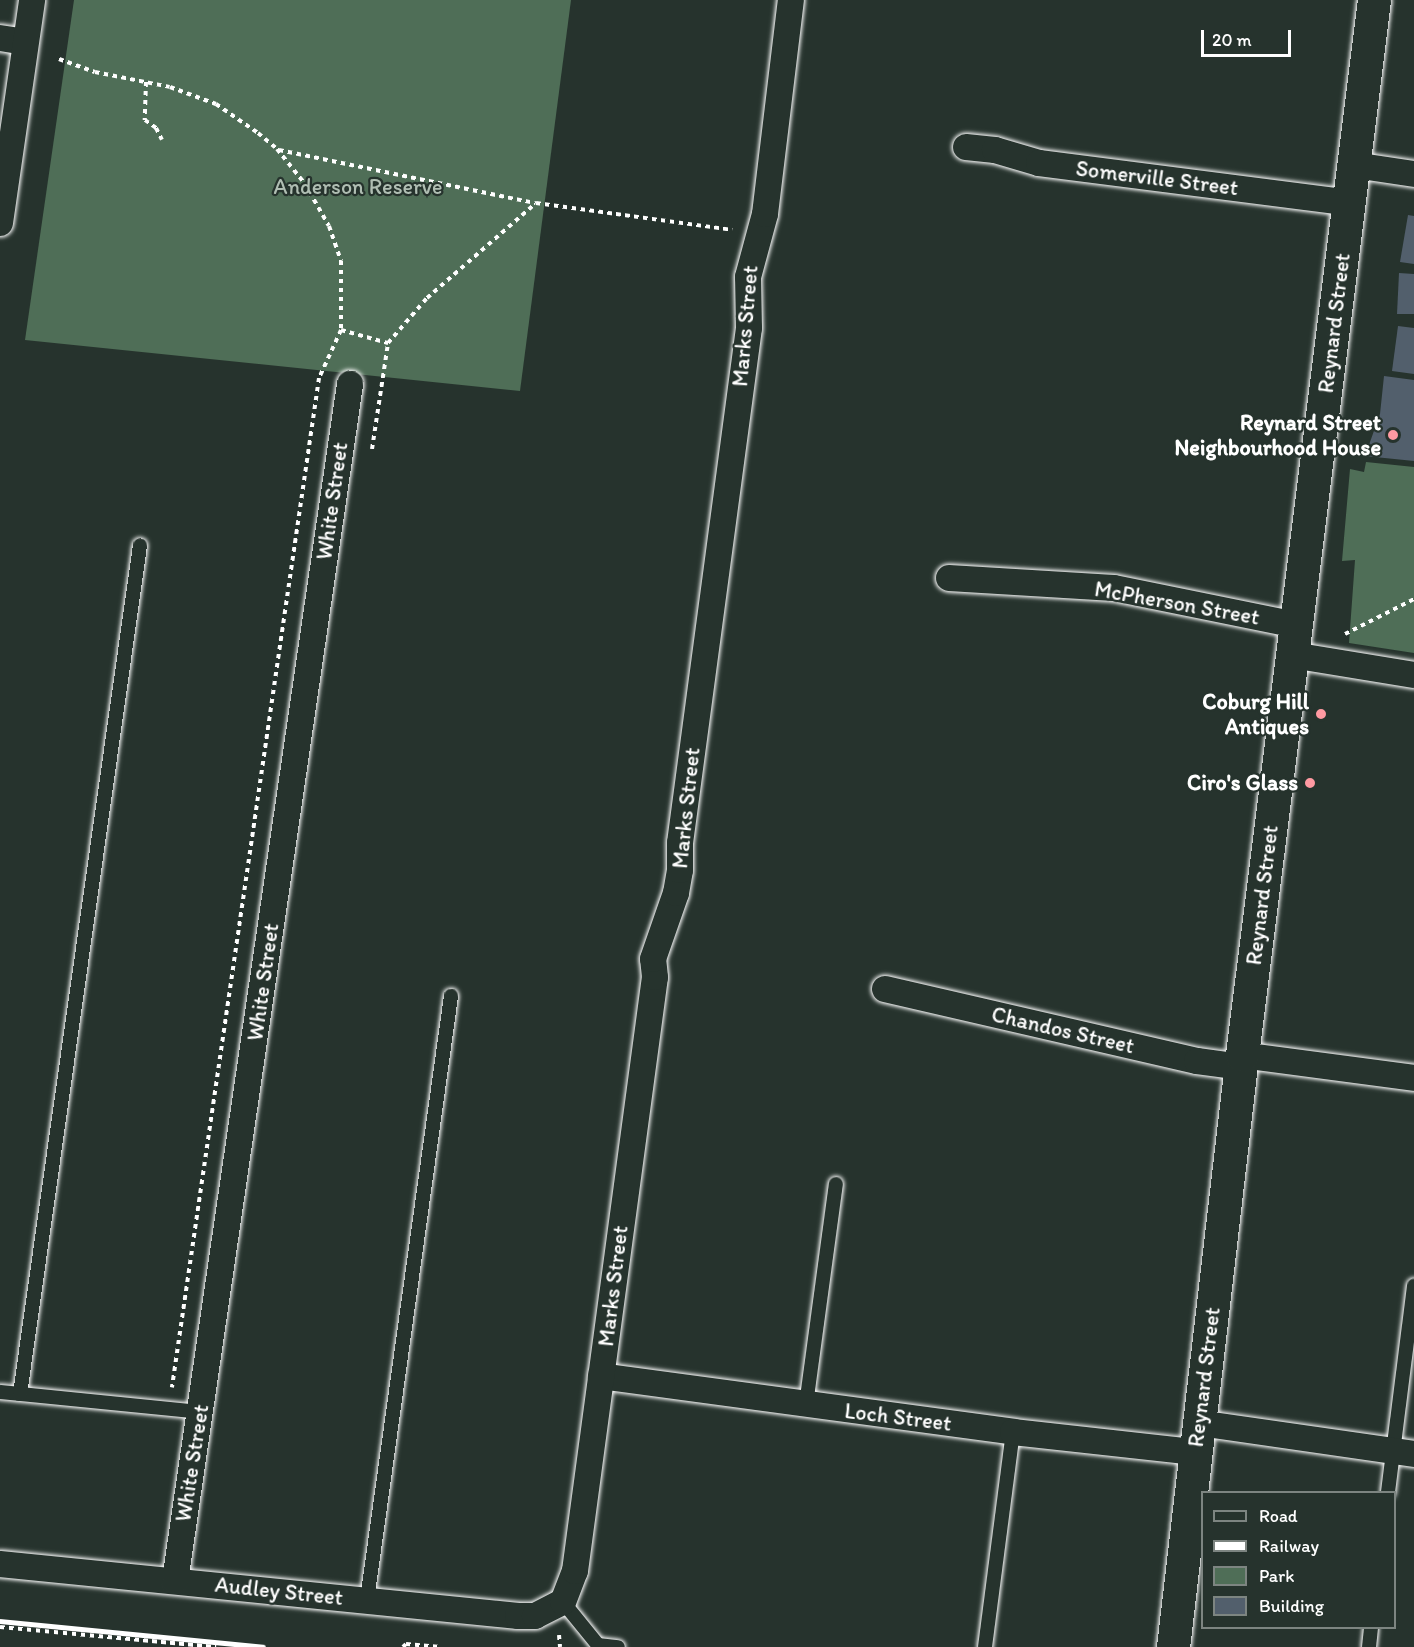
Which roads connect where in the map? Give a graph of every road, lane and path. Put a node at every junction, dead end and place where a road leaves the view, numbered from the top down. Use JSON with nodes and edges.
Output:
{"nodes":[{"id":1,"x":32,"y":0,"type":"edge"},
{"id":2,"x":791,"y":0,"type":"edge"},
{"id":3,"x":1374,"y":0,"type":"edge"},
{"id":4,"x":0,"y":38,"type":"edge"},
{"id":5,"x":25,"y":42,"type":"junction"},
{"id":6,"x":146,"y":82,"type":"dead end"},
{"id":7,"x":162,"y":140,"type":"dead end"},
{"id":8,"x":966,"y":147,"type":"dead end"},
{"id":9,"x":277,"y":149,"type":"dead end"},
{"id":10,"x":1354,"y":165,"type":"junction"},
{"id":11,"x":1414,"y":174,"type":"edge"},
{"id":12,"x":536,"y":203,"type":"junction"},
{"id":13,"x":1350,"y":203,"type":"junction"},
{"id":14,"x":0,"y":223,"type":"edge"},
{"id":15,"x":760,"y":234,"type":"junction"},
{"id":16,"x":340,"y":330,"type":"dead end"},
{"id":17,"x":350,"y":384,"type":"dead end"},
{"id":18,"x":140,"y":545,"type":"dead end"},
{"id":19,"x":949,"y":578,"type":"dead end"},
{"id":20,"x":1414,"y":599,"type":"edge"},
{"id":21,"x":1340,"y":636,"type":"dead end"},
{"id":22,"x":1294,"y":640,"type":"junction"},
{"id":23,"x":1414,"y":675,"type":"edge"},
{"id":24,"x":885,"y":989,"type":"dead end"},
{"id":25,"x":451,"y":996,"type":"dead end"},
{"id":26,"x":1241,"y":1061,"type":"junction"},
{"id":27,"x":1414,"y":1078,"type":"edge"},
{"id":28,"x":836,"y":1184,"type":"dead end"},
{"id":29,"x":1414,"y":1286,"type":"edge"},
{"id":30,"x":602,"y":1376,"type":"junction"},
{"id":31,"x":0,"y":1392,"type":"edge"},
{"id":32,"x":20,"y":1394,"type":"junction"},
{"id":33,"x":806,"y":1405,"type":"junction"},
{"id":34,"x":200,"y":1413,"type":"junction"},
{"id":35,"x":1013,"y":1432,"type":"junction"},
{"id":36,"x":1197,"y":1438,"type":"junction"},
{"id":37,"x":1403,"y":1453,"type":"edge"},
{"id":38,"x":1388,"y":1491,"type":"edge"},
{"id":39,"x":0,"y":1564,"type":"edge"},
{"id":40,"x":175,"y":1581,"type":"junction"},
{"id":41,"x":367,"y":1600,"type":"junction"},
{"id":42,"x":560,"y":1605,"type":"junction"},
{"id":43,"x":0,"y":1627,"type":"edge"},
{"id":44,"x":1371,"y":1629,"type":"edge"},
{"id":45,"x":168,"y":1645,"type":"edge"},
{"id":46,"x":216,"y":1647,"type":"edge"},
{"id":47,"x":403,"y":1647,"type":"edge"},
{"id":48,"x":438,"y":1647,"type":"edge"},
{"id":49,"x":618,"y":1647,"type":"edge"},
{"id":50,"x":985,"y":1647,"type":"edge"},
{"id":51,"x":1173,"y":1647,"type":"edge"},
{"id":52,"x":1369,"y":1647,"type":"edge"}],
"edges":[{"from":1,"to":5,"type":"street"},
{"from":2,"to":15,"type":"street","name":"Marks Street"},
{"from":3,"to":10,"type":"street","name":"Reynard Street"},
{"from":4,"to":5,"type":"street"},
{"from":5,"to":14,"type":"street"},
{"from":6,"to":7,"type":"path"},
{"from":8,"to":13,"type":"street","name":"Somerville Street"},
{"from":9,"to":12,"type":"path"},
{"from":10,"to":11,"type":"street"},
{"from":10,"to":13,"type":"street","name":"Reynard Street"},
{"from":12,"to":15,"type":"path"},
{"from":12,"to":16,"type":"path"},
{"from":13,"to":22,"type":"street","name":"Reynard Street"},
{"from":15,"to":30,"type":"street","name":"Marks Street"},
{"from":17,"to":34,"type":"street","name":"White Street"},
{"from":18,"to":32,"type":"lane"},
{"from":19,"to":22,"type":"street","name":"McPherson Street"},
{"from":20,"to":21,"type":"path"},
{"from":22,"to":23,"type":"street","name":"McPherson Street"},
{"from":22,"to":26,"type":"street","name":"Reynard Street"},
{"from":24,"to":26,"type":"street","name":"Chandos Street"},
{"from":25,"to":41,"type":"lane"},
{"from":26,"to":27,"type":"street","name":"Chandos Street"},
{"from":26,"to":36,"type":"street","name":"Reynard Street"},
{"from":28,"to":33,"type":"lane"},
{"from":29,"to":37,"type":"lane"},
{"from":30,"to":33,"type":"street","name":"Loch Street"},
{"from":30,"to":42,"type":"street","name":"Marks Street"},
{"from":31,"to":32,"type":"lane"},
{"from":32,"to":34,"type":"lane"},
{"from":33,"to":35,"type":"street","name":"Loch Street"},
{"from":34,"to":40,"type":"street","name":"White Street"},
{"from":35,"to":36,"type":"street","name":"Loch Street"},
{"from":35,"to":50,"type":"lane"},
{"from":36,"to":37,"type":"street","name":"Loch Street"},
{"from":36,"to":51,"type":"street","name":"Reynard Street"},
{"from":37,"to":38,"type":"lane"},
{"from":39,"to":40,"type":"street","name":"Audley Street"},
{"from":40,"to":41,"type":"street","name":"Audley Street"},
{"from":41,"to":42,"type":"street","name":"Audley Street"},
{"from":42,"to":49,"type":"lane"},
{"from":43,"to":45,"type":"path"},
{"from":44,"to":52,"type":"lane"},
{"from":45,"to":46,"type":"path"},
{"from":47,"to":48,"type":"path"}]}
